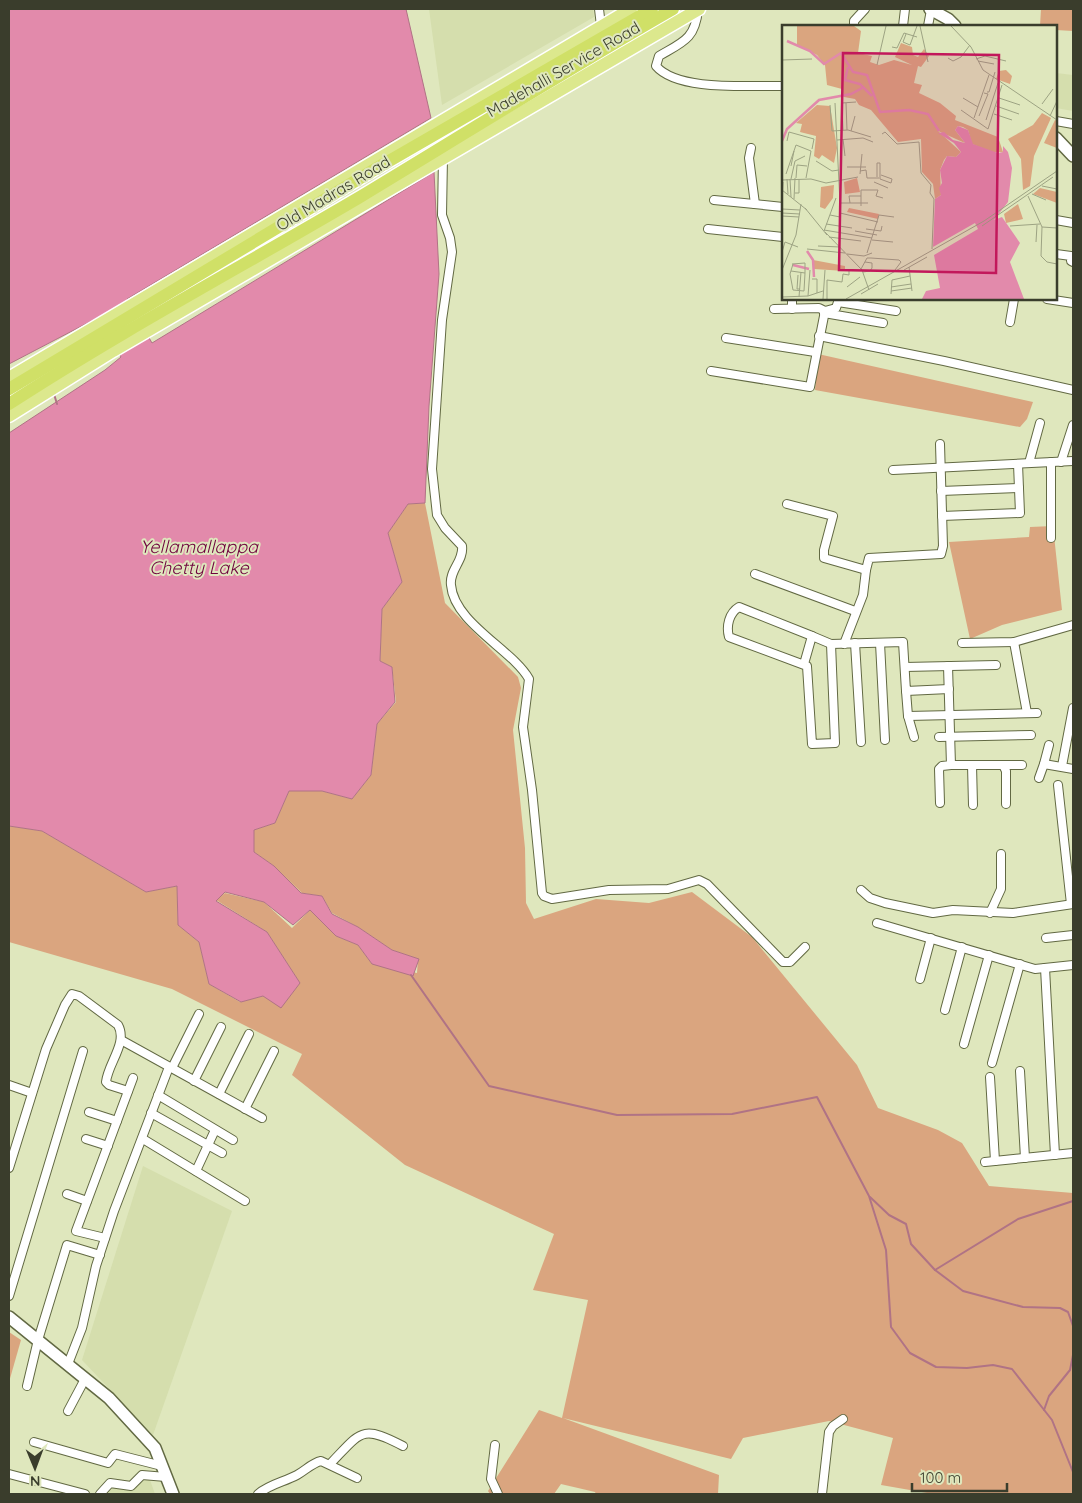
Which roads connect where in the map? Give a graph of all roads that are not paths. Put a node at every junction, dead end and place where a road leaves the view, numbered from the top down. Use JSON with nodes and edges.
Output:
{"nodes":[{"id":1,"x":598,"y":9,"type":"edge"},
{"id":2,"x":632,"y":9,"type":"edge"},
{"id":3,"x":652,"y":9,"type":"edge"},
{"id":4,"x":673,"y":9,"type":"edge"},
{"id":5,"x":698,"y":9,"type":"edge"},
{"id":6,"x":865,"y":9,"type":"edge"},
{"id":7,"x":905,"y":9,"type":"edge"},
{"id":8,"x":930,"y":9,"type":"edge"},
{"id":9,"x":854,"y":25,"type":"edge"},
{"id":10,"x":903,"y":25,"type":"edge"},
{"id":11,"x":928,"y":25,"type":"edge"},
{"id":12,"x":954,"y":25,"type":"edge"},
{"id":13,"x":601,"y":26,"type":"junction"},
{"id":14,"x":782,"y":86,"type":"edge"},
{"id":15,"x":1057,"y":121,"type":"edge"},
{"id":16,"x":1073,"y":124,"type":"edge"},
{"id":17,"x":447,"y":136,"type":"junction"},
{"id":18,"x":1057,"y":139,"type":"edge"},
{"id":19,"x":751,"y":148,"type":"dead end"},
{"id":20,"x":1073,"y":156,"type":"edge"},
{"id":21,"x":443,"y":157,"type":"junction"},
{"id":22,"x":383,"y":161,"type":"junction"},
{"id":23,"x":714,"y":200,"type":"dead end"},
{"id":24,"x":755,"y":204,"type":"junction"},
{"id":25,"x":782,"y":207,"type":"edge"},
{"id":26,"x":1057,"y":220,"type":"edge"},
{"id":27,"x":1073,"y":222,"type":"edge"},
{"id":28,"x":708,"y":229,"type":"dead end"},
{"id":29,"x":782,"y":237,"type":"edge"},
{"id":30,"x":1057,"y":254,"type":"edge"},
{"id":31,"x":1073,"y":262,"type":"edge"},
{"id":32,"x":792,"y":300,"type":"edge"},
{"id":33,"x":839,"y":300,"type":"edge"},
{"id":34,"x":1014,"y":300,"type":"edge"},
{"id":35,"x":1054,"y":300,"type":"edge"},
{"id":36,"x":1073,"y":303,"type":"edge"},
{"id":37,"x":774,"y":309,"type":"dead end"},
{"id":38,"x":792,"y":309,"type":"junction"},
{"id":39,"x":825,"y":312,"type":"junction"},
{"id":40,"x":896,"y":312,"type":"dead end"},
{"id":41,"x":143,"y":316,"type":"junction"},
{"id":42,"x":1010,"y":322,"type":"dead end"},
{"id":43,"x":883,"y":323,"type":"dead end"},
{"id":44,"x":819,"y":336,"type":"junction"},
{"id":45,"x":105,"y":338,"type":"junction"},
{"id":46,"x":726,"y":338,"type":"dead end"},
{"id":47,"x":815,"y":352,"type":"junction"},
{"id":48,"x":711,"y":371,"type":"dead end"},
{"id":49,"x":9,"y":378,"type":"edge"},
{"id":50,"x":9,"y":389,"type":"edge"},
{"id":51,"x":1073,"y":390,"type":"edge"},
{"id":52,"x":9,"y":404,"type":"edge"},
{"id":53,"x":9,"y":416,"type":"edge"},
{"id":54,"x":1040,"y":423,"type":"dead end"},
{"id":55,"x":1073,"y":424,"type":"edge"},
{"id":56,"x":940,"y":444,"type":"dead end"},
{"id":57,"x":1073,"y":461,"type":"edge"},
{"id":58,"x":1050,"y":462,"type":"junction"},
{"id":59,"x":1060,"y":462,"type":"junction"},
{"id":60,"x":1029,"y":463,"type":"junction"},
{"id":61,"x":1018,"y":464,"type":"junction"},
{"id":62,"x":940,"y":467,"type":"junction"},
{"id":63,"x":893,"y":470,"type":"dead end"},
{"id":64,"x":1019,"y":488,"type":"junction"},
{"id":65,"x":941,"y":491,"type":"junction"},
{"id":66,"x":787,"y":504,"type":"dead end"},
{"id":67,"x":942,"y":516,"type":"junction"},
{"id":68,"x":1050,"y":538,"type":"dead end"},
{"id":69,"x":866,"y":570,"type":"junction"},
{"id":70,"x":755,"y":574,"type":"dead end"},
{"id":71,"x":855,"y":611,"type":"junction"},
{"id":72,"x":1073,"y":625,"type":"edge"},
{"id":73,"x":812,"y":636,"type":"junction"},
{"id":74,"x":1014,"y":642,"type":"junction"},
{"id":75,"x":880,"y":643,"type":"junction"},
{"id":76,"x":962,"y":643,"type":"dead end"},
{"id":77,"x":831,"y":644,"type":"junction"},
{"id":78,"x":844,"y":644,"type":"junction"},
{"id":79,"x":855,"y":644,"type":"junction"},
{"id":80,"x":804,"y":664,"type":"junction"},
{"id":81,"x":996,"y":665,"type":"dead end"},
{"id":82,"x":948,"y":666,"type":"junction"},
{"id":83,"x":905,"y":667,"type":"junction"},
{"id":84,"x":949,"y":689,"type":"junction"},
{"id":85,"x":906,"y":691,"type":"junction"},
{"id":86,"x":1073,"y":708,"type":"edge"},
{"id":87,"x":1027,"y":713,"type":"junction"},
{"id":88,"x":1037,"y":713,"type":"dead end"},
{"id":89,"x":950,"y":715,"type":"junction"},
{"id":90,"x":908,"y":716,"type":"junction"},
{"id":91,"x":1031,"y":735,"type":"dead end"},
{"id":92,"x":914,"y":737,"type":"dead end"},
{"id":93,"x":939,"y":737,"type":"dead end"},
{"id":94,"x":950,"y":737,"type":"junction"},
{"id":95,"x":885,"y":740,"type":"dead end"},
{"id":96,"x":861,"y":742,"type":"dead end"},
{"id":97,"x":1049,"y":745,"type":"dead end"},
{"id":98,"x":1044,"y":764,"type":"junction"},
{"id":99,"x":951,"y":765,"type":"junction"},
{"id":100,"x":972,"y":765,"type":"junction"},
{"id":101,"x":1003,"y":765,"type":"junction"},
{"id":102,"x":1022,"y":765,"type":"dead end"},
{"id":103,"x":1062,"y":766,"type":"junction"},
{"id":104,"x":1073,"y":768,"type":"edge"},
{"id":105,"x":1039,"y":778,"type":"dead end"},
{"id":106,"x":1058,"y":785,"type":"dead end"},
{"id":107,"x":940,"y":803,"type":"dead end"},
{"id":108,"x":1006,"y":804,"type":"dead end"},
{"id":109,"x":973,"y":805,"type":"dead end"},
{"id":110,"x":1001,"y":854,"type":"dead end"},
{"id":111,"x":861,"y":890,"type":"dead end"},
{"id":112,"x":1072,"y":904,"type":"edge"},
{"id":113,"x":990,"y":913,"type":"junction"},
{"id":114,"x":877,"y":923,"type":"dead end"},
{"id":115,"x":1073,"y":935,"type":"edge"},
{"id":116,"x":931,"y":938,"type":"junction"},
{"id":117,"x":1046,"y":938,"type":"dead end"},
{"id":118,"x":805,"y":947,"type":"dead end"},
{"id":119,"x":962,"y":947,"type":"junction"},
{"id":120,"x":990,"y":955,"type":"junction"},
{"id":121,"x":1020,"y":964,"type":"junction"},
{"id":122,"x":1073,"y":965,"type":"edge"},
{"id":123,"x":1045,"y":968,"type":"junction"},
{"id":124,"x":920,"y":979,"type":"dead end"},
{"id":125,"x":945,"y":1010,"type":"dead end"},
{"id":126,"x":199,"y":1014,"type":"dead end"},
{"id":127,"x":221,"y":1027,"type":"dead end"},
{"id":128,"x":248,"y":1034,"type":"dead end"},
{"id":129,"x":121,"y":1040,"type":"junction"},
{"id":130,"x":964,"y":1044,"type":"dead end"},
{"id":131,"x":83,"y":1051,"type":"dead end"},
{"id":132,"x":274,"y":1051,"type":"dead end"},
{"id":133,"x":992,"y":1062,"type":"dead end"},
{"id":134,"x":171,"y":1068,"type":"junction"},
{"id":135,"x":1020,"y":1071,"type":"dead end"},
{"id":136,"x":990,"y":1077,"type":"dead end"},
{"id":137,"x":133,"y":1078,"type":"dead end"},
{"id":138,"x":194,"y":1081,"type":"junction"},
{"id":139,"x":9,"y":1085,"type":"edge"},
{"id":140,"x":128,"y":1090,"type":"junction"},
{"id":141,"x":32,"y":1093,"type":"junction"},
{"id":142,"x":158,"y":1094,"type":"junction"},
{"id":143,"x":219,"y":1094,"type":"junction"},
{"id":144,"x":245,"y":1109,"type":"junction"},
{"id":145,"x":89,"y":1112,"type":"dead end"},
{"id":146,"x":151,"y":1113,"type":"junction"},
{"id":147,"x":262,"y":1118,"type":"dead end"},
{"id":148,"x":117,"y":1121,"type":"junction"},
{"id":149,"x":215,"y":1130,"type":"junction"},
{"id":150,"x":86,"y":1139,"type":"dead end"},
{"id":151,"x":143,"y":1139,"type":"junction"},
{"id":152,"x":233,"y":1140,"type":"dead end"},
{"id":153,"x":207,"y":1145,"type":"junction"},
{"id":154,"x":108,"y":1146,"type":"junction"},
{"id":155,"x":12,"y":1148,"type":"edge"},
{"id":156,"x":222,"y":1153,"type":"dead end"},
{"id":157,"x":1073,"y":1153,"type":"edge"},
{"id":158,"x":1055,"y":1155,"type":"junction"},
{"id":159,"x":1025,"y":1158,"type":"junction"},
{"id":160,"x":995,"y":1161,"type":"junction"},
{"id":161,"x":985,"y":1162,"type":"dead end"},
{"id":162,"x":9,"y":1168,"type":"edge"},
{"id":163,"x":196,"y":1171,"type":"junction"},
{"id":164,"x":67,"y":1194,"type":"dead end"},
{"id":165,"x":88,"y":1201,"type":"junction"},
{"id":166,"x":245,"y":1201,"type":"dead end"},
{"id":167,"x":105,"y":1238,"type":"junction"},
{"id":168,"x":100,"y":1255,"type":"junction"},
{"id":169,"x":9,"y":1296,"type":"edge"},
{"id":170,"x":9,"y":1317,"type":"edge"},
{"id":171,"x":38,"y":1340,"type":"junction"},
{"id":172,"x":68,"y":1364,"type":"junction"},
{"id":173,"x":85,"y":1379,"type":"junction"},
{"id":174,"x":27,"y":1386,"type":"dead end"},
{"id":175,"x":68,"y":1411,"type":"dead end"},
{"id":176,"x":843,"y":1419,"type":"dead end"},
{"id":177,"x":34,"y":1442,"type":"dead end"},
{"id":178,"x":496,"y":1445,"type":"dead end"},
{"id":179,"x":403,"y":1446,"type":"dead end"},
{"id":180,"x":331,"y":1463,"type":"junction"},
{"id":181,"x":164,"y":1471,"type":"junction"},
{"id":182,"x":9,"y":1474,"type":"edge"},
{"id":183,"x":358,"y":1478,"type":"dead end"},
{"id":184,"x":84,"y":1494,"type":"edge"},
{"id":185,"x":100,"y":1494,"type":"edge"},
{"id":186,"x":173,"y":1494,"type":"edge"},
{"id":187,"x":258,"y":1494,"type":"edge"},
{"id":188,"x":498,"y":1494,"type":"edge"},
{"id":189,"x":822,"y":1494,"type":"edge"}],
"edges":[{"from":1,"to":13,"type":"street"},
{"from":2,"to":13,"type":"main road"},
{"from":3,"to":17,"type":"highway","name":"Old Madras Road"},
{"from":4,"to":17,"type":"highway","name":"Old Madras Road"},
{"from":5,"to":14,"type":"street"},
{"from":5,"to":21,"type":"main road","name":"Madehalli Service Road"},
{"from":6,"to":9,"type":"street"},
{"from":7,"to":10,"type":"street"},
{"from":8,"to":11,"type":"street"},
{"from":8,"to":12,"type":"main road"},
{"from":13,"to":22,"type":"main road"},
{"from":15,"to":16,"type":"street"},
{"from":17,"to":22,"type":"highway","name":"Old Madras Road"},
{"from":17,"to":41,"type":"highway","name":"Old Madras Road"},
{"from":18,"to":20,"type":"main road"},
{"from":19,"to":24,"type":"street"},
{"from":21,"to":41,"type":"main road","name":"Madehalli Service Road"},
{"from":21,"to":118,"type":"street"},
{"from":22,"to":41,"type":"highway","name":"Old Madras Road"},
{"from":23,"to":24,"type":"street"},
{"from":24,"to":25,"type":"street"},
{"from":26,"to":27,"type":"street"},
{"from":28,"to":29,"type":"street"},
{"from":30,"to":31,"type":"street"},
{"from":32,"to":38,"type":"street"},
{"from":33,"to":39,"type":"street"},
{"from":33,"to":40,"type":"street"},
{"from":34,"to":42,"type":"street"},
{"from":35,"to":36,"type":"street"},
{"from":37,"to":38,"type":"street"},
{"from":38,"to":39,"type":"street"},
{"from":39,"to":43,"type":"street"},
{"from":39,"to":44,"type":"street"},
{"from":41,"to":45,"type":"highway","name":"Old Madras Road"},
{"from":41,"to":45,"type":"main road","name":"Madehalli Service Road"},
{"from":44,"to":47,"type":"street"},
{"from":44,"to":51,"type":"street"},
{"from":45,"to":49,"type":"main road"},
{"from":45,"to":50,"type":"highway","name":"Old Madras Road"},
{"from":45,"to":52,"type":"highway","name":"Old Madras Road"},
{"from":45,"to":53,"type":"main road"},
{"from":46,"to":47,"type":"street"},
{"from":47,"to":48,"type":"street"},
{"from":54,"to":60,"type":"street"},
{"from":55,"to":59,"type":"street"},
{"from":56,"to":62,"type":"street"},
{"from":57,"to":59,"type":"street"},
{"from":58,"to":59,"type":"street"},
{"from":58,"to":60,"type":"street"},
{"from":58,"to":68,"type":"street"},
{"from":60,"to":61,"type":"street"},
{"from":61,"to":62,"type":"street"},
{"from":61,"to":64,"type":"street"},
{"from":62,"to":63,"type":"street"},
{"from":62,"to":65,"type":"street"},
{"from":64,"to":65,"type":"street"},
{"from":64,"to":67,"type":"street"},
{"from":65,"to":67,"type":"street"},
{"from":66,"to":69,"type":"street"},
{"from":67,"to":69,"type":"street"},
{"from":69,"to":71,"type":"street"},
{"from":70,"to":71,"type":"street"},
{"from":71,"to":78,"type":"street"},
{"from":72,"to":74,"type":"street"},
{"from":73,"to":77,"type":"street"},
{"from":73,"to":80,"type":"street"},
{"from":73,"to":80,"type":"street"},
{"from":74,"to":76,"type":"street"},
{"from":74,"to":87,"type":"street"},
{"from":75,"to":79,"type":"street"},
{"from":75,"to":83,"type":"street"},
{"from":75,"to":95,"type":"street"},
{"from":77,"to":78,"type":"street"},
{"from":77,"to":80,"type":"street"},
{"from":78,"to":79,"type":"street"},
{"from":79,"to":96,"type":"street"},
{"from":81,"to":82,"type":"street"},
{"from":82,"to":83,"type":"street"},
{"from":82,"to":84,"type":"street"},
{"from":83,"to":85,"type":"street"},
{"from":84,"to":85,"type":"street"},
{"from":84,"to":89,"type":"street"},
{"from":85,"to":90,"type":"street"},
{"from":86,"to":103,"type":"street"},
{"from":87,"to":88,"type":"street"},
{"from":87,"to":89,"type":"street"},
{"from":89,"to":90,"type":"street"},
{"from":89,"to":94,"type":"street"},
{"from":90,"to":92,"type":"street"},
{"from":91,"to":94,"type":"street"},
{"from":93,"to":94,"type":"street"},
{"from":94,"to":99,"type":"street"},
{"from":97,"to":98,"type":"street"},
{"from":98,"to":103,"type":"street"},
{"from":98,"to":105,"type":"street"},
{"from":99,"to":100,"type":"street"},
{"from":99,"to":107,"type":"street"},
{"from":100,"to":101,"type":"street"},
{"from":100,"to":109,"type":"street"},
{"from":101,"to":102,"type":"street"},
{"from":101,"to":108,"type":"street"},
{"from":103,"to":104,"type":"street"},
{"from":106,"to":112,"type":"street"},
{"from":110,"to":113,"type":"street"},
{"from":111,"to":113,"type":"street"},
{"from":112,"to":113,"type":"street"},
{"from":114,"to":116,"type":"street"},
{"from":115,"to":117,"type":"street"},
{"from":116,"to":119,"type":"street"},
{"from":116,"to":124,"type":"street"},
{"from":119,"to":120,"type":"street"},
{"from":119,"to":125,"type":"street"},
{"from":120,"to":121,"type":"street"},
{"from":120,"to":130,"type":"street"},
{"from":121,"to":123,"type":"street"},
{"from":121,"to":133,"type":"street"},
{"from":122,"to":123,"type":"street"},
{"from":123,"to":158,"type":"street"},
{"from":126,"to":134,"type":"street"},
{"from":127,"to":138,"type":"street"},
{"from":128,"to":143,"type":"street"},
{"from":129,"to":134,"type":"street"},
{"from":129,"to":140,"type":"street"},
{"from":129,"to":141,"type":"street"},
{"from":131,"to":169,"type":"street"},
{"from":132,"to":144,"type":"street"},
{"from":134,"to":138,"type":"street"},
{"from":134,"to":142,"type":"street"},
{"from":135,"to":159,"type":"street"},
{"from":136,"to":160,"type":"street"},
{"from":137,"to":140,"type":"street"},
{"from":138,"to":143,"type":"street"},
{"from":139,"to":141,"type":"street"},
{"from":140,"to":148,"type":"street"},
{"from":141,"to":155,"type":"street"},
{"from":142,"to":146,"type":"street"},
{"from":142,"to":149,"type":"street"},
{"from":143,"to":144,"type":"street"},
{"from":144,"to":147,"type":"street"},
{"from":145,"to":148,"type":"street"},
{"from":146,"to":151,"type":"street"},
{"from":146,"to":153,"type":"street"},
{"from":148,"to":154,"type":"street"},
{"from":149,"to":152,"type":"street"},
{"from":149,"to":153,"type":"street"},
{"from":150,"to":154,"type":"street"},
{"from":151,"to":163,"type":"street"},
{"from":151,"to":167,"type":"street"},
{"from":153,"to":156,"type":"street"},
{"from":153,"to":163,"type":"street"},
{"from":154,"to":165,"type":"street"},
{"from":155,"to":162,"type":"street"},
{"from":157,"to":158,"type":"street"},
{"from":158,"to":159,"type":"street"},
{"from":159,"to":160,"type":"street"},
{"from":160,"to":161,"type":"street"},
{"from":163,"to":166,"type":"street"},
{"from":164,"to":165,"type":"street"},
{"from":165,"to":167,"type":"street"},
{"from":167,"to":168,"type":"street"},
{"from":168,"to":171,"type":"street"},
{"from":168,"to":172,"type":"street"},
{"from":170,"to":171,"type":"main road"},
{"from":171,"to":172,"type":"main road"},
{"from":171,"to":174,"type":"street"},
{"from":172,"to":173,"type":"main road"},
{"from":173,"to":175,"type":"street"},
{"from":173,"to":181,"type":"main road"},
{"from":176,"to":189,"type":"street"},
{"from":177,"to":181,"type":"street"},
{"from":178,"to":188,"type":"street"},
{"from":179,"to":180,"type":"street"},
{"from":180,"to":183,"type":"street"},
{"from":180,"to":187,"type":"street"},
{"from":181,"to":185,"type":"street"},
{"from":181,"to":186,"type":"main road"},
{"from":182,"to":184,"type":"street"}]}
